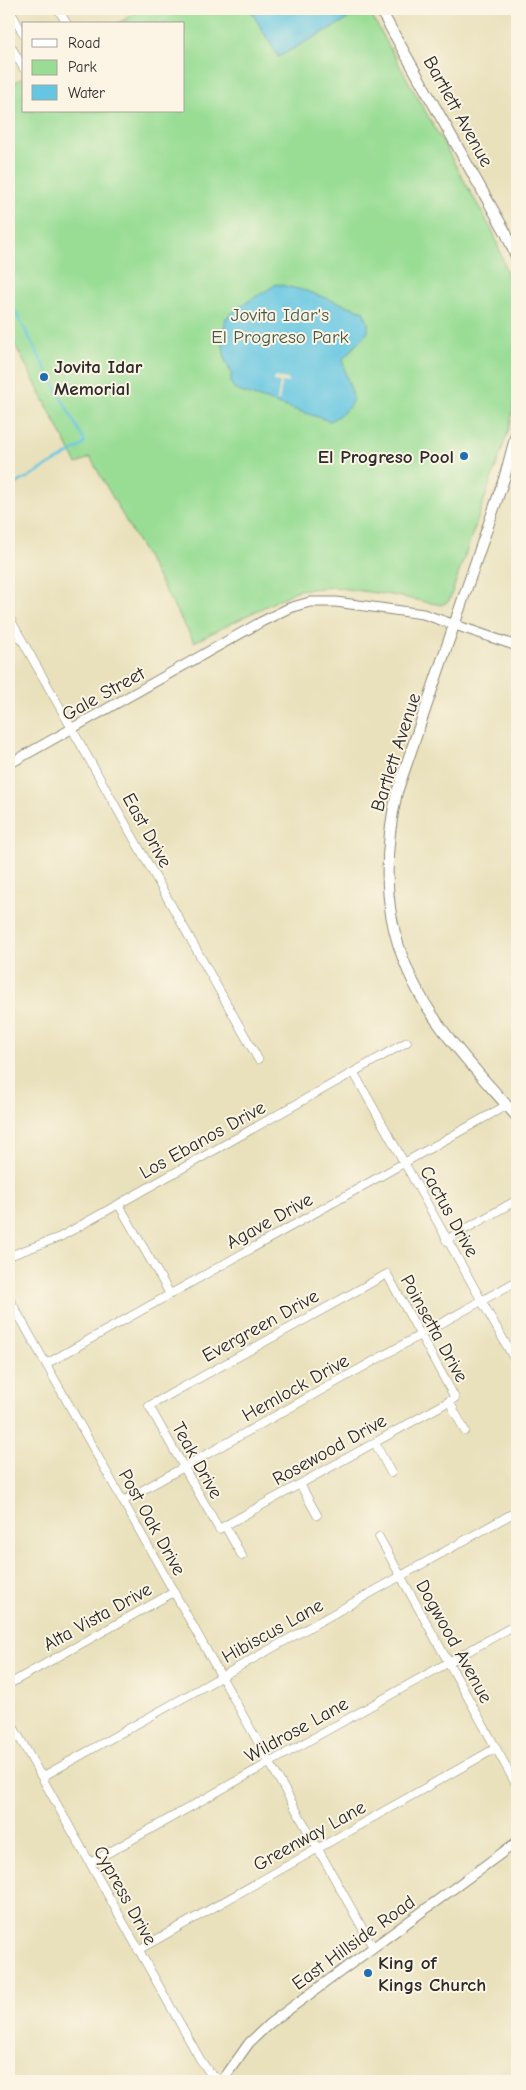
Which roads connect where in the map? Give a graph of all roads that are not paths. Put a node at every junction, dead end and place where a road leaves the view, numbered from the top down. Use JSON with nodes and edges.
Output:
{"nodes":[{"id":1,"x":10,"y":9,"type":"edge"},
{"id":2,"x":58,"y":9,"type":"edge"},
{"id":3,"x":380,"y":9,"type":"edge"},
{"id":4,"x":66,"y":22,"type":"edge"},
{"id":5,"x":22,"y":31,"type":"edge"},
{"id":6,"x":9,"y":43,"type":"edge"},
{"id":7,"x":22,"y":63,"type":"edge"},
{"id":8,"x":517,"y":259,"type":"edge"},
{"id":9,"x":517,"y":431,"type":"edge"},
{"id":10,"x":9,"y":617,"type":"edge"},
{"id":11,"x":456,"y":625,"type":"junction"},
{"id":12,"x":517,"y":646,"type":"edge"},
{"id":13,"x":72,"y":729,"type":"junction"},
{"id":14,"x":9,"y":764,"type":"edge"},
{"id":15,"x":407,"y":1042,"type":"dead end"},
{"id":16,"x":258,"y":1059,"type":"dead end"},
{"id":17,"x":354,"y":1073,"type":"junction"},
{"id":18,"x":507,"y":1105,"type":"junction"},
{"id":19,"x":517,"y":1117,"type":"edge"},
{"id":20,"x":405,"y":1163,"type":"junction"},
{"id":21,"x":517,"y":1200,"type":"edge"},
{"id":22,"x":119,"y":1204,"type":"junction"},
{"id":23,"x":446,"y":1240,"type":"junction"},
{"id":24,"x":9,"y":1256,"type":"edge"},
{"id":25,"x":387,"y":1274,"type":"joint"},
{"id":26,"x":517,"y":1281,"type":"edge"},
{"id":27,"x":170,"y":1294,"type":"junction"},
{"id":28,"x":9,"y":1298,"type":"edge"},
{"id":29,"x":482,"y":1301,"type":"junction"},
{"id":30,"x":421,"y":1336,"type":"junction"},
{"id":31,"x":46,"y":1364,"type":"junction"},
{"id":32,"x":517,"y":1364,"type":"edge"},
{"id":33,"x":452,"y":1399,"type":"junction"},
{"id":34,"x":149,"y":1406,"type":"joint"},
{"id":35,"x":466,"y":1431,"type":"dead end"},
{"id":36,"x":374,"y":1443,"type":"junction"},
{"id":37,"x":184,"y":1468,"type":"junction"},
{"id":38,"x":391,"y":1473,"type":"dead end"},
{"id":39,"x":300,"y":1484,"type":"junction"},
{"id":40,"x":123,"y":1501,"type":"junction"},
{"id":41,"x":517,"y":1511,"type":"edge"},
{"id":42,"x":316,"y":1515,"type":"dead end"},
{"id":43,"x":222,"y":1528,"type":"junction"},
{"id":44,"x":379,"y":1538,"type":"dead end"},
{"id":45,"x":242,"y":1556,"type":"dead end"},
{"id":46,"x":400,"y":1576,"type":"junction"},
{"id":47,"x":174,"y":1592,"type":"junction"},
{"id":48,"x":517,"y":1624,"type":"edge"},
{"id":49,"x":448,"y":1663,"type":"junction"},
{"id":50,"x":221,"y":1676,"type":"junction"},
{"id":51,"x":9,"y":1684,"type":"edge"},
{"id":52,"x":9,"y":1719,"type":"edge"},
{"id":53,"x":496,"y":1748,"type":"junction"},
{"id":54,"x":270,"y":1762,"type":"junction"},
{"id":55,"x":42,"y":1777,"type":"junction"},
{"id":56,"x":517,"y":1786,"type":"edge"},
{"id":57,"x":517,"y":1842,"type":"edge"},
{"id":58,"x":318,"y":1849,"type":"junction"},
{"id":59,"x":90,"y":1863,"type":"junction"},
{"id":60,"x":373,"y":1947,"type":"junction"},
{"id":61,"x":138,"y":1950,"type":"junction"},
{"id":62,"x":221,"y":2081,"type":"edge"}],
"edges":[{"from":1,"to":5,"type":"street"},
{"from":2,"to":4,"type":"street"},
{"from":3,"to":8,"type":"main road","name":"Bartlett Avenue"},
{"from":6,"to":7,"type":"street"},
{"from":9,"to":11,"type":"main road","name":"Bartlett Avenue"},
{"from":10,"to":13,"type":"street","name":"East Drive"},
{"from":11,"to":12,"type":"street","name":"Gale Street"},
{"from":11,"to":13,"type":"street","name":"Gale Street"},
{"from":11,"to":18,"type":"main road","name":"Bartlett Avenue"},
{"from":13,"to":14,"type":"street","name":"Gale Street"},
{"from":13,"to":16,"type":"street","name":"East Drive"},
{"from":15,"to":17,"type":"street","name":"Los Ebanos Drive"},
{"from":17,"to":20,"type":"street","name":"Cactus Drive"},
{"from":17,"to":22,"type":"street","name":"Los Ebanos Drive"},
{"from":18,"to":19,"type":"main road","name":"Bartlett Avenue"},
{"from":18,"to":20,"type":"street","name":"Agave Drive"},
{"from":20,"to":23,"type":"street","name":"Cactus Drive"},
{"from":20,"to":27,"type":"street","name":"Agave Drive"},
{"from":21,"to":23,"type":"street"},
{"from":22,"to":24,"type":"street","name":"Los Ebanos Drive"},
{"from":22,"to":27,"type":"street"},
{"from":23,"to":29,"type":"street","name":"Cactus Drive"},
{"from":25,"to":30,"type":"street","name":"Poinsetta Drive"},
{"from":25,"to":34,"type":"street","name":"Evergreen Drive"},
{"from":26,"to":29,"type":"street","name":"Hemlock Drive"},
{"from":27,"to":31,"type":"street","name":"Agave Drive"},
{"from":28,"to":31,"type":"street","name":"Post Oak Drive"},
{"from":29,"to":30,"type":"street","name":"Hemlock Drive"},
{"from":29,"to":32,"type":"street","name":"Cactus Drive"},
{"from":30,"to":33,"type":"street","name":"Poinsetta Drive"},
{"from":30,"to":37,"type":"street","name":"Hemlock Drive"},
{"from":31,"to":40,"type":"street","name":"Post Oak Drive"},
{"from":33,"to":35,"type":"street","name":"Poinsetta Drive"},
{"from":33,"to":36,"type":"street","name":"Rosewood Drive"},
{"from":34,"to":37,"type":"street","name":"Teak Drive"},
{"from":36,"to":38,"type":"street"},
{"from":36,"to":39,"type":"street","name":"Rosewood Drive"},
{"from":37,"to":40,"type":"street","name":"Hemlock Drive"},
{"from":37,"to":43,"type":"street","name":"Teak Drive"},
{"from":39,"to":42,"type":"street"},
{"from":39,"to":43,"type":"street","name":"Rosewood Drive"},
{"from":40,"to":47,"type":"street","name":"Post Oak Drive"},
{"from":41,"to":46,"type":"street","name":"Hibiscus Lane"},
{"from":43,"to":45,"type":"street","name":"Teak Drive"},
{"from":44,"to":46,"type":"street","name":"Dogwood Avenue"},
{"from":46,"to":49,"type":"street","name":"Dogwood Avenue"},
{"from":46,"to":50,"type":"street","name":"Hibiscus Lane"},
{"from":47,"to":50,"type":"street","name":"Post Oak Drive"},
{"from":47,"to":51,"type":"street","name":"Alta Vista Drive"},
{"from":48,"to":49,"type":"street","name":"Wildrose Lane"},
{"from":49,"to":53,"type":"street","name":"Dogwood Avenue"},
{"from":49,"to":54,"type":"street","name":"Wildrose Lane"},
{"from":50,"to":54,"type":"street","name":"Post Oak Drive"},
{"from":50,"to":55,"type":"street","name":"Hibiscus Lane"},
{"from":52,"to":55,"type":"street","name":"Cypress Drive"},
{"from":53,"to":56,"type":"street","name":"Dogwood Avenue"},
{"from":53,"to":58,"type":"street","name":"Greenway Lane"},
{"from":54,"to":58,"type":"street","name":"Post Oak Drive"},
{"from":54,"to":59,"type":"street","name":"Wildrose Lane"},
{"from":55,"to":59,"type":"street","name":"Cypress Drive"},
{"from":57,"to":60,"type":"street","name":"East Hillside Road"},
{"from":58,"to":60,"type":"street","name":"Post Oak Drive"},
{"from":58,"to":61,"type":"street","name":"Greenway Lane"},
{"from":59,"to":61,"type":"street","name":"Cypress Drive"},
{"from":60,"to":62,"type":"street","name":"East Hillside Road"},
{"from":61,"to":62,"type":"street","name":"Cypress Drive"}]}
